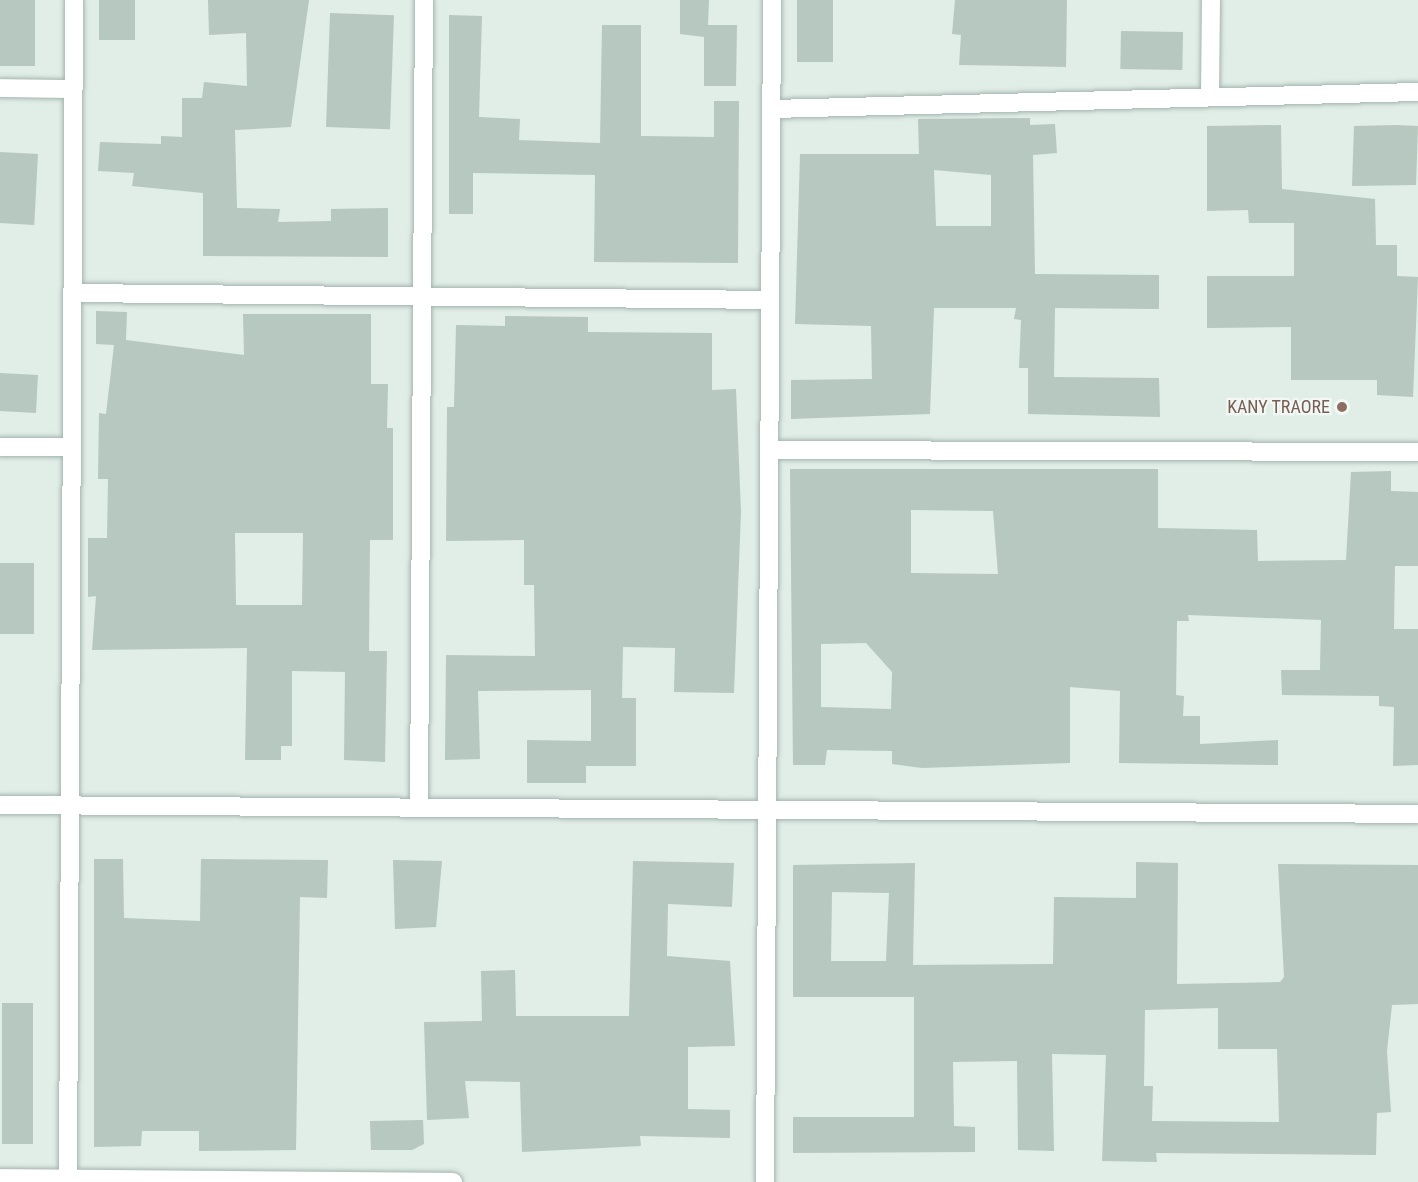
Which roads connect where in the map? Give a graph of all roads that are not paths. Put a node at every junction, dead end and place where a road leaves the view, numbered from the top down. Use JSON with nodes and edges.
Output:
{"nodes":[{"id":1,"x":74,"y":0,"type":"edge"},
{"id":2,"x":424,"y":0,"type":"edge"},
{"id":3,"x":772,"y":0,"type":"edge"},
{"id":4,"x":1211,"y":0,"type":"edge"},
{"id":5,"x":0,"y":88,"type":"edge"},
{"id":6,"x":73,"y":89,"type":"junction"},
{"id":7,"x":1418,"y":92,"type":"edge"},
{"id":8,"x":1210,"y":94,"type":"junction"},
{"id":9,"x":772,"y":109,"type":"junction"},
{"id":10,"x":72,"y":294,"type":"junction"},
{"id":11,"x":423,"y":295,"type":"junction"},
{"id":12,"x":770,"y":300,"type":"junction"},
{"id":13,"x":0,"y":447,"type":"edge"},
{"id":14,"x":71,"y":447,"type":"junction"},
{"id":15,"x":770,"y":450,"type":"junction"},
{"id":16,"x":1418,"y":452,"type":"edge"},
{"id":17,"x":0,"y":805,"type":"edge"},
{"id":18,"x":69,"y":806,"type":"junction"},
{"id":19,"x":419,"y":808,"type":"junction"},
{"id":20,"x":768,"y":813,"type":"junction"},
{"id":21,"x":1418,"y":814,"type":"edge"},
{"id":22,"x":0,"y":1178,"type":"edge"},
{"id":23,"x":68,"y":1180,"type":"edge"},
{"id":24,"x":453,"y":1182,"type":"edge"},
{"id":25,"x":765,"y":1182,"type":"edge"}],
"edges":[{"from":1,"to":6,"type":"street"},
{"from":2,"to":11,"type":"street"},
{"from":3,"to":9,"type":"street"},
{"from":4,"to":8,"type":"street"},
{"from":5,"to":6,"type":"street"},
{"from":6,"to":10,"type":"street"},
{"from":7,"to":8,"type":"street"},
{"from":8,"to":9,"type":"street"},
{"from":9,"to":12,"type":"street"},
{"from":10,"to":11,"type":"street"},
{"from":10,"to":14,"type":"street"},
{"from":11,"to":12,"type":"street"},
{"from":11,"to":19,"type":"street"},
{"from":12,"to":15,"type":"street"},
{"from":13,"to":14,"type":"street"},
{"from":14,"to":18,"type":"street"},
{"from":15,"to":16,"type":"street"},
{"from":15,"to":20,"type":"street"},
{"from":17,"to":18,"type":"street"},
{"from":18,"to":19,"type":"street"},
{"from":18,"to":23,"type":"street"},
{"from":19,"to":20,"type":"street"},
{"from":20,"to":21,"type":"street"},
{"from":20,"to":25,"type":"street"},
{"from":22,"to":23,"type":"street"},
{"from":23,"to":24,"type":"street"}]}
